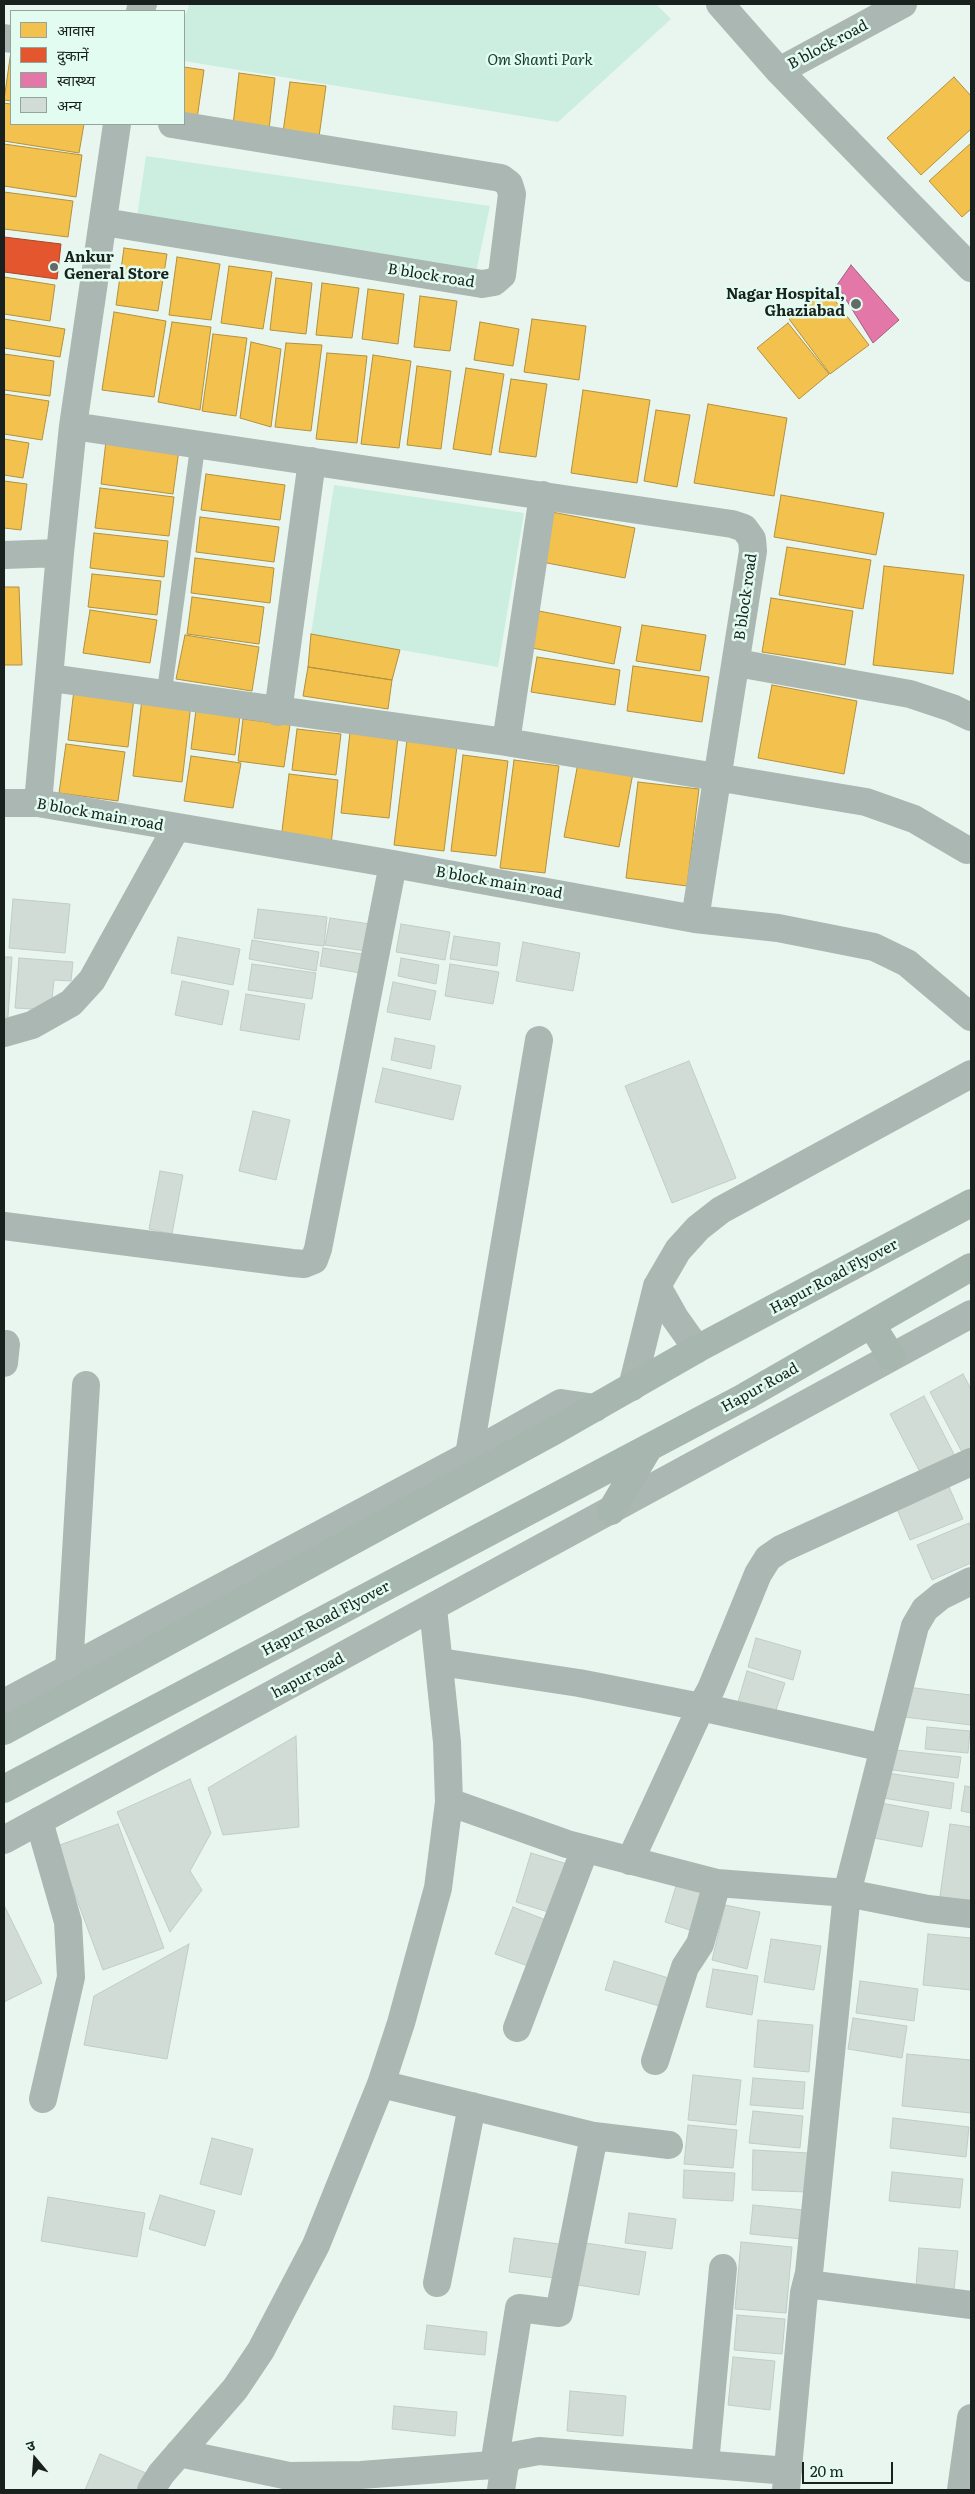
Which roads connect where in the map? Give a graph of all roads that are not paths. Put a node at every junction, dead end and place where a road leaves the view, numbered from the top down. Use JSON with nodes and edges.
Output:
{"nodes":[{"id":1,"x":720,"y":4,"type":"edge"},
{"id":2,"x":903,"y":4,"type":"edge"},
{"id":3,"x":779,"y":71,"type":"junction"},
{"id":4,"x":118,"y":125,"type":"edge"},
{"id":5,"x":178,"y":125,"type":"edge"},
{"id":6,"x":104,"y":222,"type":"junction"},
{"id":7,"x":971,"y":268,"type":"edge"},
{"id":8,"x":73,"y":426,"type":"junction"},
{"id":9,"x":198,"y":444,"type":"junction"},
{"id":10,"x":312,"y":461,"type":"junction"},
{"id":11,"x":543,"y":495,"type":"junction"},
{"id":12,"x":60,"y":553,"type":"junction"},
{"id":13,"x":4,"y":555,"type":"edge"},
{"id":14,"x":737,"y":663,"type":"junction"},
{"id":15,"x":51,"y":678,"type":"junction"},
{"id":16,"x":164,"y":694,"type":"junction"},
{"id":17,"x":278,"y":712,"type":"junction"},
{"id":18,"x":971,"y":718,"type":"edge"},
{"id":19,"x":506,"y":742,"type":"junction"},
{"id":20,"x":718,"y":776,"type":"junction"},
{"id":21,"x":4,"y":803,"type":"edge"},
{"id":22,"x":38,"y":803,"type":"junction"},
{"id":23,"x":176,"y":828,"type":"junction"},
{"id":24,"x":967,"y":850,"type":"dead end"},
{"id":25,"x":393,"y":864,"type":"junction"},
{"id":26,"x":695,"y":920,"type":"junction"},
{"id":27,"x":971,"y":1017,"type":"edge"},
{"id":28,"x":4,"y":1033,"type":"edge"},
{"id":29,"x":539,"y":1040,"type":"dead end"},
{"id":30,"x":971,"y":1074,"type":"edge"},
{"id":31,"x":971,"y":1203,"type":"edge"},
{"id":32,"x":4,"y":1226,"type":"edge"},
{"id":33,"x":971,"y":1267,"type":"edge"},
{"id":34,"x":657,"y":1286,"type":"junction"},
{"id":35,"x":971,"y":1314,"type":"edge"},
{"id":36,"x":871,"y":1324,"type":"junction"},
{"id":37,"x":697,"y":1349,"type":"junction"},
{"id":38,"x":891,"y":1356,"type":"junction"},
{"id":39,"x":86,"y":1385,"type":"dead end"},
{"id":40,"x":632,"y":1387,"type":"junction"},
{"id":41,"x":595,"y":1408,"type":"junction"},
{"id":42,"x":648,"y":1448,"type":"junction"},
{"id":43,"x":469,"y":1455,"type":"junction"},
{"id":44,"x":971,"y":1462,"type":"edge"},
{"id":45,"x":611,"y":1511,"type":"junction"},
{"id":46,"x":971,"y":1581,"type":"edge"},
{"id":47,"x":433,"y":1608,"type":"junction"},
{"id":48,"x":440,"y":1662,"type":"junction"},
{"id":49,"x":69,"y":1668,"type":"junction"},
{"id":50,"x":4,"y":1703,"type":"edge"},
{"id":51,"x":701,"y":1707,"type":"junction"},
{"id":52,"x":4,"y":1730,"type":"edge"},
{"id":53,"x":884,"y":1748,"type":"junction"},
{"id":54,"x":4,"y":1789,"type":"edge"},
{"id":55,"x":449,"y":1802,"type":"junction"},
{"id":56,"x":39,"y":1821,"type":"junction"},
{"id":57,"x":4,"y":1840,"type":"edge"},
{"id":58,"x":585,"y":1849,"type":"junction"},
{"id":59,"x":630,"y":1861,"type":"junction"},
{"id":60,"x":717,"y":1883,"type":"junction"},
{"id":61,"x":847,"y":1893,"type":"junction"},
{"id":62,"x":971,"y":1914,"type":"edge"},
{"id":63,"x":517,"y":2028,"type":"dead end"},
{"id":64,"x":655,"y":2061,"type":"dead end"},
{"id":65,"x":381,"y":2084,"type":"junction"},
{"id":66,"x":43,"y":2099,"type":"dead end"},
{"id":67,"x":472,"y":2106,"type":"junction"},
{"id":68,"x":594,"y":2136,"type":"junction"},
{"id":69,"x":668,"y":2145,"type":"dead end"},
{"id":70,"x":723,"y":2268,"type":"dead end"},
{"id":71,"x":437,"y":2283,"type":"dead end"},
{"id":72,"x":807,"y":2284,"type":"junction"},
{"id":73,"x":971,"y":2305,"type":"edge"},
{"id":74,"x":971,"y":2418,"type":"edge"},
{"id":75,"x":179,"y":2453,"type":"junction"},
{"id":76,"x":705,"y":2464,"type":"junction"},
{"id":77,"x":500,"y":2473,"type":"edge"},
{"id":78,"x":787,"y":2481,"type":"edge"},
{"id":79,"x":287,"y":2483,"type":"edge"},
{"id":80,"x":150,"y":2490,"type":"edge"},
{"id":81,"x":961,"y":2490,"type":"edge"}],
"edges":[{"from":1,"to":3,"type":"street"},
{"from":2,"to":3,"type":"street","name":"B block road"},
{"from":3,"to":7,"type":"street"},
{"from":4,"to":6,"type":"street"},
{"from":5,"to":6,"type":"street","name":"B block road"},
{"from":6,"to":8,"type":"street"},
{"from":8,"to":9,"type":"street","name":"B block road"},
{"from":8,"to":12,"type":"street"},
{"from":9,"to":10,"type":"street","name":"B block road"},
{"from":9,"to":16,"type":"lane"},
{"from":10,"to":11,"type":"street","name":"B block road"},
{"from":10,"to":17,"type":"street"},
{"from":11,"to":14,"type":"street","name":"B block road"},
{"from":11,"to":19,"type":"street"},
{"from":12,"to":13,"type":"street"},
{"from":12,"to":15,"type":"street"},
{"from":14,"to":18,"type":"street"},
{"from":14,"to":20,"type":"street","name":"B block road"},
{"from":15,"to":16,"type":"street"},
{"from":15,"to":22,"type":"street"},
{"from":16,"to":17,"type":"street"},
{"from":17,"to":19,"type":"street"},
{"from":19,"to":20,"type":"street"},
{"from":20,"to":24,"type":"street"},
{"from":20,"to":26,"type":"street","name":"B block road"},
{"from":21,"to":22,"type":"street","name":"B block main road"},
{"from":22,"to":23,"type":"street","name":"B block main road"},
{"from":23,"to":25,"type":"street","name":"B block main road"},
{"from":23,"to":28,"type":"street"},
{"from":25,"to":26,"type":"street","name":"B block main road"},
{"from":25,"to":32,"type":"street"},
{"from":26,"to":27,"type":"street","name":"B block main road"},
{"from":29,"to":43,"type":"street"},
{"from":30,"to":34,"type":"street"},
{"from":31,"to":37,"type":"main road","name":"Hapur Road Flyover"},
{"from":33,"to":36,"type":"main road"},
{"from":34,"to":37,"type":"street"},
{"from":34,"to":40,"type":"street"},
{"from":35,"to":38,"type":"street","name":"hapur road"},
{"from":36,"to":38,"type":"main road"},
{"from":36,"to":42,"type":"main road","name":"Hapur Road"},
{"from":37,"to":40,"type":"main road","name":"Hapur Road Flyover"},
{"from":38,"to":45,"type":"street","name":"hapur road"},
{"from":39,"to":49,"type":"street"},
{"from":40,"to":41,"type":"main road","name":"Hapur Road Flyover"},
{"from":41,"to":43,"type":"street"},
{"from":41,"to":52,"type":"main road"},
{"from":42,"to":45,"type":"main road"},
{"from":42,"to":54,"type":"main road","name":"Hapur Road Flyover"},
{"from":43,"to":49,"type":"street"},
{"from":44,"to":51,"type":"street"},
{"from":45,"to":47,"type":"street","name":"hapur road"},
{"from":46,"to":53,"type":"street"},
{"from":47,"to":48,"type":"street"},
{"from":47,"to":56,"type":"street","name":"hapur road"},
{"from":48,"to":51,"type":"street"},
{"from":48,"to":55,"type":"street"},
{"from":49,"to":50,"type":"street"},
{"from":51,"to":53,"type":"street"},
{"from":51,"to":59,"type":"street"},
{"from":53,"to":61,"type":"street"},
{"from":55,"to":58,"type":"street"},
{"from":55,"to":65,"type":"street"},
{"from":56,"to":57,"type":"street","name":"hapur road"},
{"from":56,"to":66,"type":"street"},
{"from":58,"to":59,"type":"street"},
{"from":58,"to":63,"type":"street"},
{"from":59,"to":60,"type":"street"},
{"from":60,"to":61,"type":"street"},
{"from":60,"to":64,"type":"street"},
{"from":61,"to":62,"type":"street"},
{"from":61,"to":72,"type":"street"},
{"from":65,"to":67,"type":"street"},
{"from":65,"to":75,"type":"street"},
{"from":67,"to":68,"type":"street"},
{"from":67,"to":71,"type":"street"},
{"from":68,"to":69,"type":"street"},
{"from":68,"to":77,"type":"street"},
{"from":70,"to":76,"type":"street"},
{"from":72,"to":73,"type":"street"},
{"from":72,"to":78,"type":"street"},
{"from":74,"to":81,"type":"street"},
{"from":75,"to":79,"type":"street"},
{"from":75,"to":80,"type":"street"},
{"from":76,"to":77,"type":"street"},
{"from":76,"to":78,"type":"street"},
{"from":77,"to":79,"type":"street"}]}
